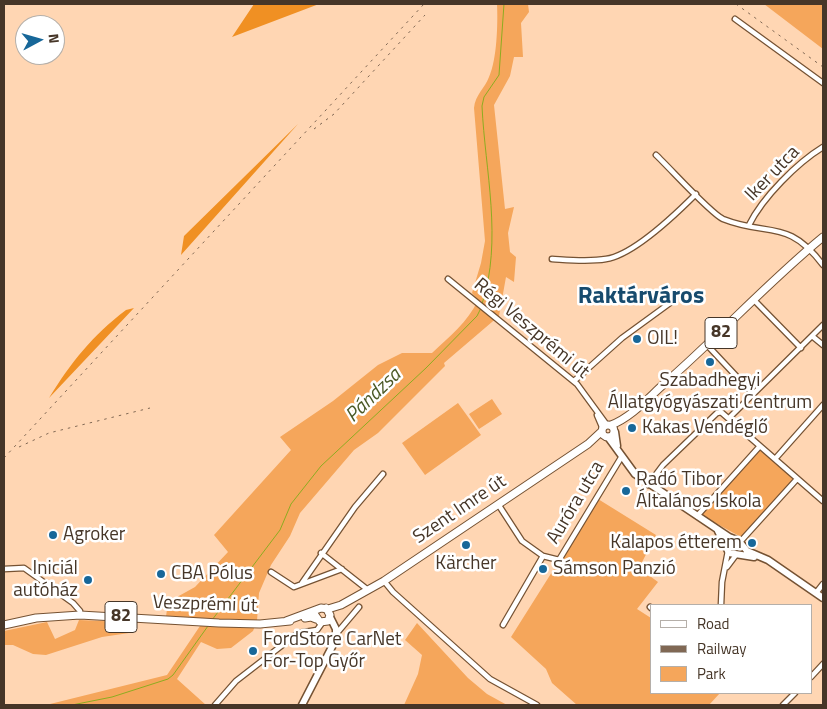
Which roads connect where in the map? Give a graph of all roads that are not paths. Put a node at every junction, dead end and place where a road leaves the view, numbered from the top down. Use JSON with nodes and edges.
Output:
{"nodes":[{"id":1,"x":735,"y":19,"type":"dead end"},
{"id":2,"x":823,"y":83,"type":"edge"},
{"id":3,"x":823,"y":147,"type":"edge"},
{"id":4,"x":656,"y":155,"type":"dead end"},
{"id":5,"x":696,"y":194,"type":"junction"},
{"id":6,"x":749,"y":225,"type":"junction"},
{"id":7,"x":823,"y":237,"type":"edge"},
{"id":8,"x":810,"y":248,"type":"junction"},
{"id":9,"x":552,"y":259,"type":"dead end"},
{"id":10,"x":823,"y":265,"type":"edge"},
{"id":11,"x":448,"y":279,"type":"dead end"},
{"id":12,"x":754,"y":300,"type":"junction"},
{"id":13,"x":670,"y":303,"type":"dead end"},
{"id":14,"x":823,"y":325,"type":"edge"},
{"id":15,"x":812,"y":336,"type":"junction"},
{"id":16,"x":823,"y":345,"type":"edge"},
{"id":17,"x":708,"y":346,"type":"junction"},
{"id":18,"x":801,"y":348,"type":"junction"},
{"id":19,"x":574,"y":381,"type":"junction"},
{"id":20,"x":754,"y":394,"type":"junction"},
{"id":21,"x":823,"y":405,"type":"edge"},
{"id":22,"x":729,"y":418,"type":"junction"},
{"id":23,"x":608,"y":431,"type":"junction"},
{"id":24,"x":760,"y":446,"type":"junction"},
{"id":25,"x":622,"y":456,"type":"junction"},
{"id":26,"x":776,"y":460,"type":"junction"},
{"id":27,"x":383,"y":474,"type":"dead end"},
{"id":28,"x":797,"y":479,"type":"junction"},
{"id":29,"x":648,"y":485,"type":"junction"},
{"id":30,"x":823,"y":492,"type":"edge"},
{"id":31,"x":821,"y":499,"type":"edge"},
{"id":32,"x":498,"y":504,"type":"junction"},
{"id":33,"x":697,"y":516,"type":"junction"},
{"id":34,"x":714,"y":527,"type":"junction"},
{"id":35,"x":739,"y":542,"type":"junction"},
{"id":36,"x":727,"y":549,"type":"junction"},
{"id":37,"x":322,"y":553,"type":"junction"},
{"id":38,"x":737,"y":555,"type":"junction"},
{"id":39,"x":544,"y":556,"type":"junction"},
{"id":40,"x":766,"y":559,"type":"junction"},
{"id":41,"x":4,"y":569,"type":"edge"},
{"id":42,"x":342,"y":570,"type":"junction"},
{"id":43,"x":271,"y":572,"type":"dead end"},
{"id":44,"x":723,"y":575,"type":"junction"},
{"id":45,"x":384,"y":581,"type":"junction"},
{"id":46,"x":302,"y":583,"type":"junction"},
{"id":47,"x":823,"y":584,"type":"edge"},
{"id":48,"x":368,"y":590,"type":"junction"},
{"id":49,"x":816,"y":593,"type":"junction"},
{"id":50,"x":823,"y":598,"type":"edge"},
{"id":51,"x":721,"y":604,"type":"edge"},
{"id":52,"x":359,"y":607,"type":"dead end"},
{"id":53,"x":80,"y":615,"type":"junction"},
{"id":54,"x":324,"y":618,"type":"junction"},
{"id":55,"x":286,"y":621,"type":"junction"},
{"id":56,"x":4,"y":625,"type":"edge"},
{"id":57,"x":503,"y":625,"type":"dead end"},
{"id":58,"x":337,"y":633,"type":"junction"},
{"id":59,"x":823,"y":664,"type":"edge"},
{"id":60,"x":812,"y":676,"type":"edge"},
{"id":61,"x":794,"y":694,"type":"edge"},
{"id":62,"x":215,"y":705,"type":"edge"},
{"id":63,"x":302,"y":705,"type":"edge"},
{"id":64,"x":537,"y":705,"type":"edge"},
{"id":65,"x":783,"y":705,"type":"edge"}],
"edges":[{"from":1,"to":2,"type":"street"},
{"from":3,"to":6,"type":"street","name":"Iker utca"},
{"from":4,"to":5,"type":"street"},
{"from":5,"to":6,"type":"street"},
{"from":5,"to":9,"type":"street"},
{"from":6,"to":8,"type":"street"},
{"from":7,"to":8,"type":"main road","name":"Szent Imre út","number":"82"},
{"from":8,"to":10,"type":"street"},
{"from":8,"to":12,"type":"main road","name":"Szent Imre út","number":"82"},
{"from":11,"to":19,"type":"street","name":"Régi Veszprémi út"},
{"from":12,"to":17,"type":"main road","name":"Szent Imre út","number":"82"},
{"from":12,"to":18,"type":"street"},
{"from":13,"to":19,"type":"street"},
{"from":14,"to":15,"type":"street"},
{"from":15,"to":16,"type":"street"},
{"from":15,"to":18,"type":"street"},
{"from":17,"to":20,"type":"street"},
{"from":17,"to":23,"type":"main road","name":"Szent Imre út","number":"82"},
{"from":18,"to":20,"type":"street"},
{"from":19,"to":23,"type":"street","name":"Régi Veszprémi út"},
{"from":20,"to":22,"type":"street"},
{"from":21,"to":26,"type":"street"},
{"from":22,"to":24,"type":"street"},
{"from":22,"to":29,"type":"street"},
{"from":23,"to":25,"type":"street"},
{"from":23,"to":32,"type":"main road","name":"Szent Imre út","number":"82"},
{"from":24,"to":26,"type":"street"},
{"from":24,"to":33,"type":"street"},
{"from":25,"to":29,"type":"street"},
{"from":25,"to":39,"type":"street","name":"Auróra utca"},
{"from":26,"to":28,"type":"street"},
{"from":27,"to":37,"type":"street"},
{"from":28,"to":31,"type":"street"},
{"from":28,"to":35,"type":"street"},
{"from":29,"to":33,"type":"street"},
{"from":30,"to":31,"type":"street"},
{"from":32,"to":39,"type":"street"},
{"from":32,"to":45,"type":"main road","name":"Szent Imre út","number":"82"},
{"from":33,"to":34,"type":"street"},
{"from":34,"to":35,"type":"street"},
{"from":34,"to":36,"type":"street"},
{"from":35,"to":36,"type":"street"},
{"from":35,"to":38,"type":"street"},
{"from":35,"to":40,"type":"street"},
{"from":36,"to":38,"type":"street"},
{"from":36,"to":44,"type":"street"},
{"from":37,"to":42,"type":"street"},
{"from":37,"to":46,"type":"street"},
{"from":38,"to":40,"type":"street"},
{"from":38,"to":44,"type":"street"},
{"from":39,"to":57,"type":"street","name":"Auróra utca"},
{"from":40,"to":49,"type":"street"},
{"from":41,"to":53,"type":"street"},
{"from":42,"to":46,"type":"street"},
{"from":42,"to":48,"type":"street"},
{"from":43,"to":46,"type":"street"},
{"from":44,"to":51,"type":"street"},
{"from":45,"to":48,"type":"main road","name":"Szent Imre út","number":"82"},
{"from":45,"to":64,"type":"street"},
{"from":47,"to":49,"type":"street"},
{"from":48,"to":54,"type":"main road","name":"Szent Imre út","number":"82"},
{"from":49,"to":50,"type":"street"},
{"from":52,"to":58,"type":"street"},
{"from":53,"to":55,"type":"main road","name":"Veszprémi út","number":"82"},
{"from":53,"to":56,"type":"main road","name":"Veszprémi út","number":"82"},
{"from":54,"to":55,"type":"main road","name":"Veszprémi út","number":"82"},
{"from":54,"to":55,"type":"main road","name":"Veszprémi út","number":"82"},
{"from":54,"to":58,"type":"street"},
{"from":54,"to":62,"type":"street"},
{"from":58,"to":63,"type":"street"},
{"from":59,"to":60,"type":"street"},
{"from":61,"to":65,"type":"street"}]}
